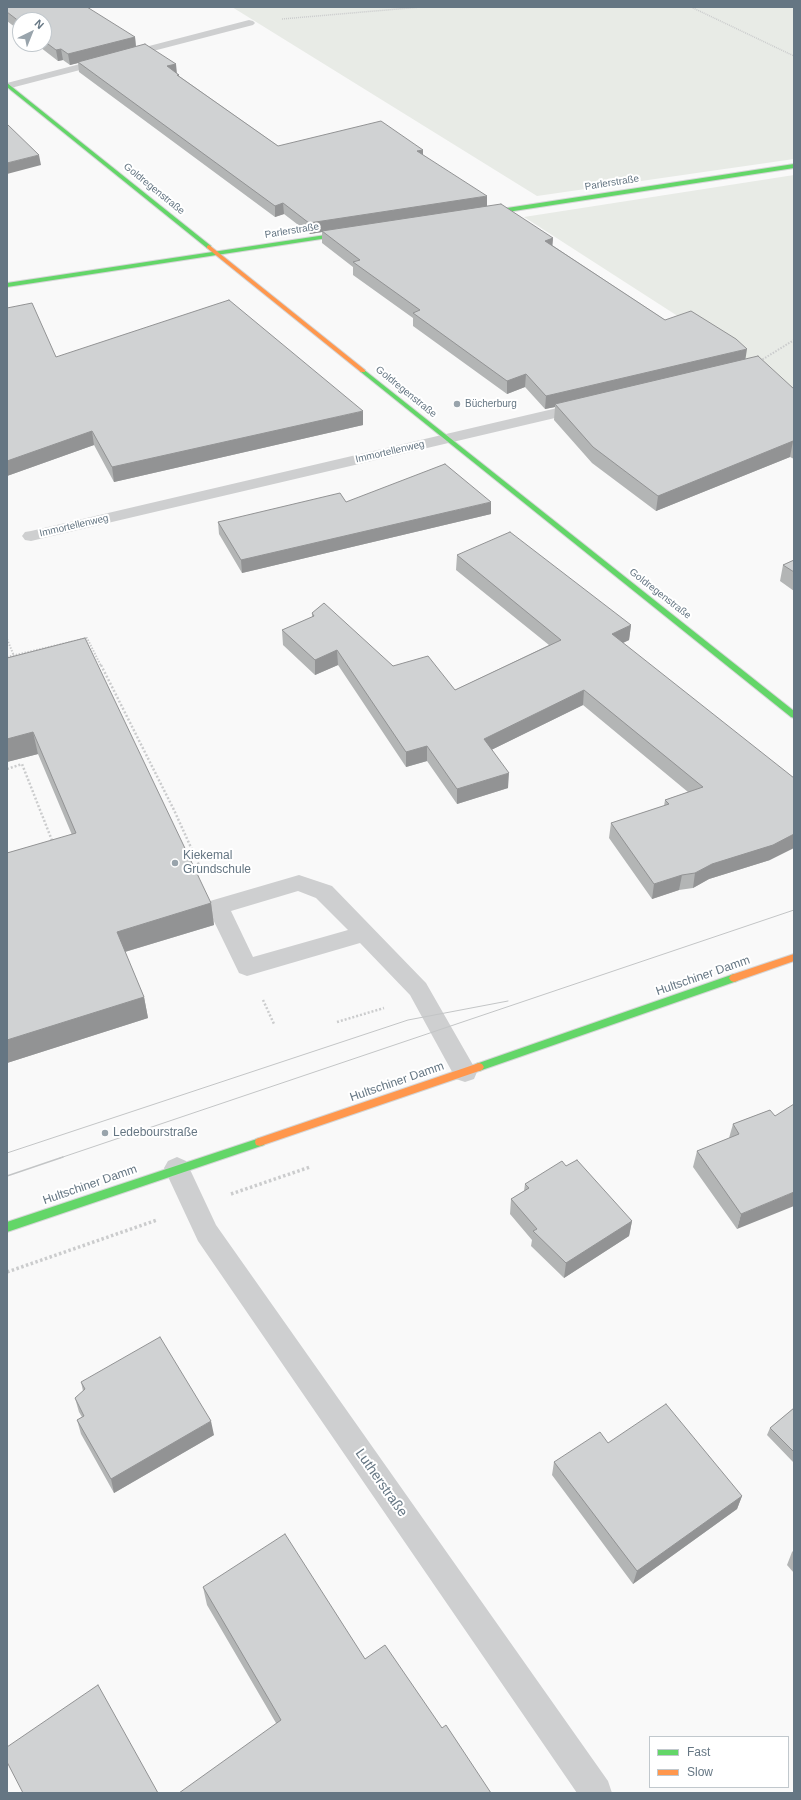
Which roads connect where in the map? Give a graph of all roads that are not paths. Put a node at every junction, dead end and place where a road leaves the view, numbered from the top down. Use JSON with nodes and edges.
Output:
{"nodes":[{"id":1,"x":249,"y":23,"type":"road end"},
{"id":2,"x":8,"y":86,"type":"edge"},
{"id":3,"x":794,"y":166,"type":"edge"},
{"id":4,"x":468,"y":216,"type":"edge"},
{"id":5,"x":358,"y":232,"type":"edge"},
{"id":6,"x":217,"y":254,"type":"junction"},
{"id":7,"x":7,"y":285,"type":"edge"},
{"id":8,"x":601,"y":403,"type":"edge"},
{"id":9,"x":447,"y":439,"type":"junction"},
{"id":10,"x":31,"y":536,"type":"dead end"},
{"id":11,"x":794,"y":715,"type":"edge"},
{"id":12,"x":364,"y":934,"type":"junction"},
{"id":13,"x":794,"y":957,"type":"edge"},
{"id":14,"x":465,"y":1072,"type":"junction"},
{"id":15,"x":177,"y":1168,"type":"junction"},
{"id":16,"x":7,"y":1227,"type":"edge"},
{"id":17,"x":596,"y":1793,"type":"edge"}],
"edges":[{"from":1,"to":2,"type":"street"},
{"from":2,"to":6,"type":"street","name":"Goldregenstraße"},
{"from":3,"to":4,"type":"street","name":"Parlerstraße"},
{"from":5,"to":6,"type":"street","name":"Parlerstraße"},
{"from":6,"to":7,"type":"street","name":"Parlerstraße"},
{"from":6,"to":9,"type":"street","name":"Goldregenstraße"},
{"from":8,"to":9,"type":"street","name":"Immortellenweg"},
{"from":9,"to":10,"type":"street","name":"Immortellenweg"},
{"from":9,"to":11,"type":"street","name":"Goldregenstraße"},
{"from":12,"to":12,"type":"street"},
{"from":12,"to":14,"type":"street"},
{"from":13,"to":14,"type":"street","name":"Hultschiner Damm"},
{"from":14,"to":15,"type":"street","name":"Hultschiner Damm"},
{"from":15,"to":16,"type":"street","name":"Hultschiner Damm"},
{"from":15,"to":17,"type":"street","name":"Lutherstraße"}]}
